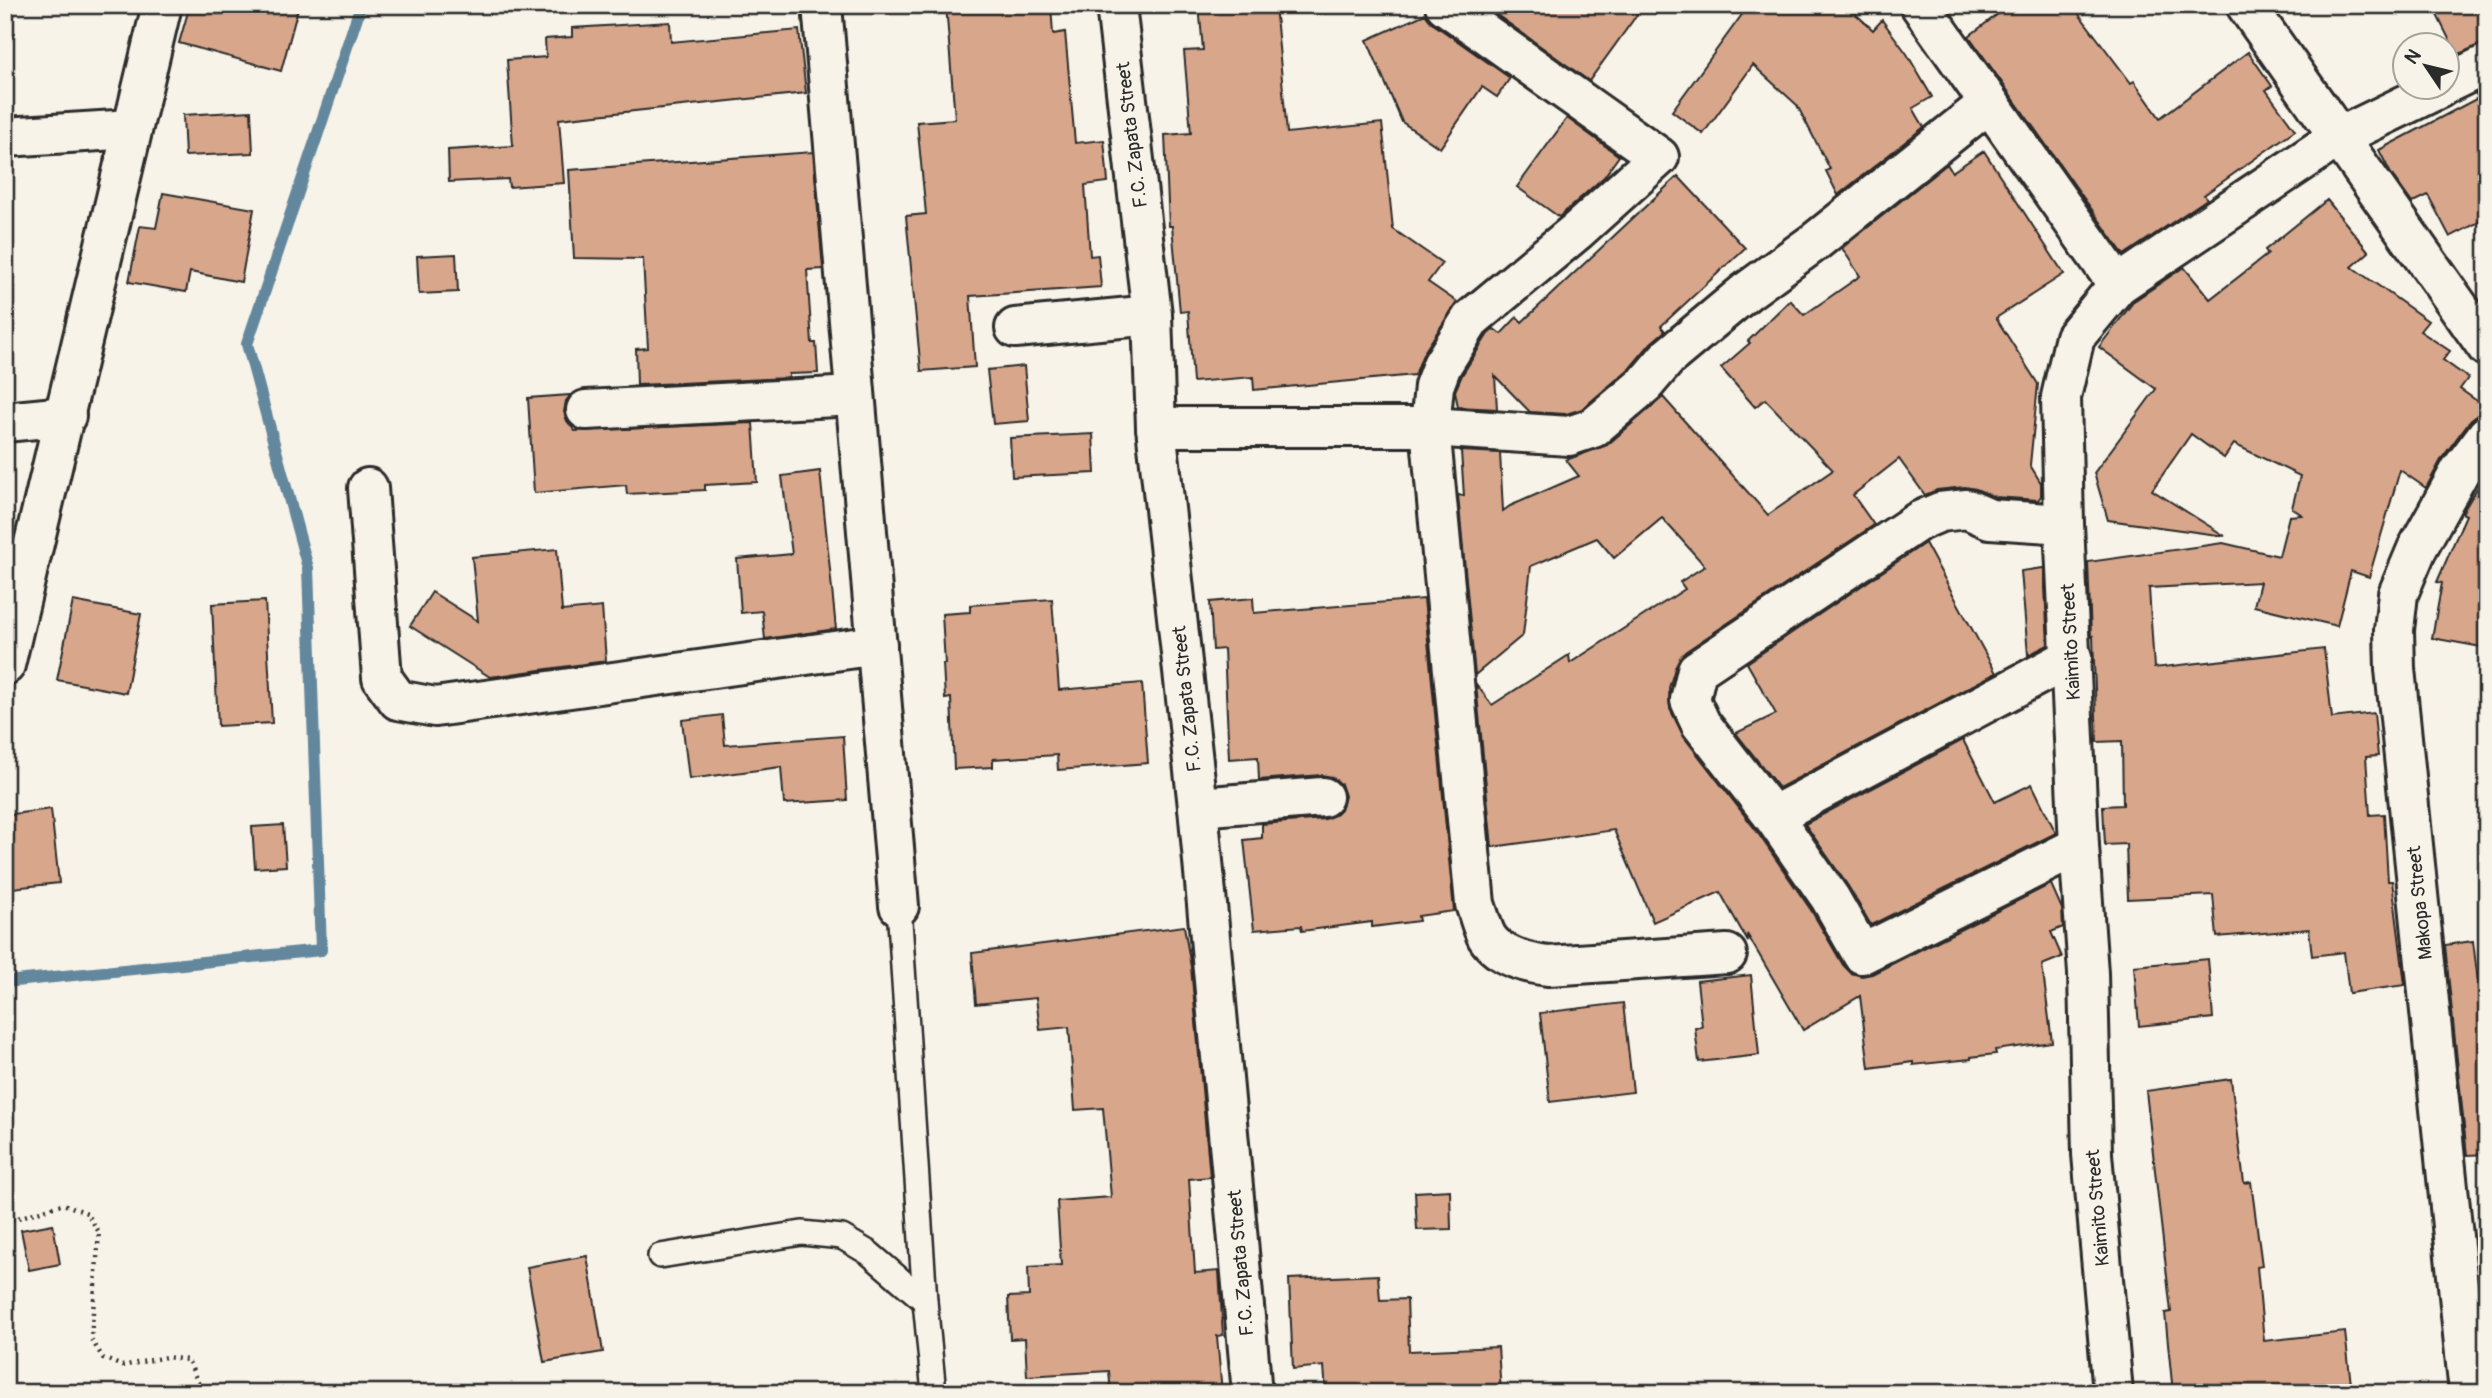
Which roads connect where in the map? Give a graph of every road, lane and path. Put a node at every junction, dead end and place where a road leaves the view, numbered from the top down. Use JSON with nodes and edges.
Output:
{"nodes":[{"id":1,"x":162,"y":5,"type":"edge"},
{"id":2,"x":822,"y":5,"type":"edge"},
{"id":3,"x":1116,"y":5,"type":"edge"},
{"id":4,"x":1444,"y":5,"type":"edge"},
{"id":5,"x":1920,"y":5,"type":"edge"},
{"id":6,"x":2246,"y":5,"type":"edge"},
{"id":7,"x":2487,"y":64,"type":"edge"},
{"id":8,"x":2460,"y":77,"type":"edge"},
{"id":9,"x":2411,"y":102,"type":"edge"},
{"id":10,"x":1989,"y":103,"type":"junction"},
{"id":11,"x":132,"y":128,"type":"junction"},
{"id":12,"x":5,"y":136,"type":"edge"},
{"id":13,"x":2337,"y":138,"type":"junction"},
{"id":14,"x":2118,"y":285,"type":"junction"},
{"id":15,"x":1152,"y":315,"type":"junction"},
{"id":16,"x":1015,"y":328,"type":"dead end"},
{"id":17,"x":2487,"y":346,"type":"edge"},
{"id":18,"x":855,"y":396,"type":"junction"},
{"id":19,"x":586,"y":410,"type":"dead end"},
{"id":20,"x":66,"y":416,"type":"junction"},
{"id":21,"x":5,"y":422,"type":"edge"},
{"id":22,"x":1156,"y":427,"type":"junction"},
{"id":23,"x":1430,"y":427,"type":"junction"},
{"id":24,"x":2487,"y":435,"type":"edge"},
{"id":25,"x":368,"y":488,"type":"dead end"},
{"id":26,"x":2064,"y":524,"type":"junction"},
{"id":27,"x":877,"y":645,"type":"junction"},
{"id":28,"x":2072,"y":657,"type":"junction"},
{"id":29,"x":5,"y":665,"type":"edge"},
{"id":30,"x":1323,"y":797,"type":"dead end"},
{"id":31,"x":1198,"y":807,"type":"junction"},
{"id":32,"x":1773,"y":816,"type":"junction"},
{"id":33,"x":2079,"y":846,"type":"junction"},
{"id":34,"x":899,"y":905,"type":"joint"},
{"id":35,"x":1727,"y":954,"type":"dead end"},
{"id":36,"x":10,"y":999,"type":"dead end"},
{"id":37,"x":5,"y":1030,"type":"edge"},
{"id":38,"x":5,"y":1222,"type":"edge"},
{"id":39,"x":660,"y":1256,"type":"dead end"},
{"id":40,"x":925,"y":1301,"type":"junction"},
{"id":41,"x":201,"y":1393,"type":"edge"},
{"id":42,"x":934,"y":1393,"type":"edge"},
{"id":43,"x":1252,"y":1393,"type":"edge"},
{"id":44,"x":2113,"y":1393,"type":"edge"},
{"id":45,"x":2469,"y":1393,"type":"edge"}],
"edges":[{"from":1,"to":11,"type":"street"},
{"from":2,"to":18,"type":"street"},
{"from":3,"to":15,"type":"street","name":"F.C. Zapata Street"},
{"from":4,"to":23,"type":"street"},
{"from":5,"to":10,"type":"street"},
{"from":6,"to":13,"type":"street"},
{"from":7,"to":8,"type":"street"},
{"from":9,"to":13,"type":"street","name":"Kaimito Street"},
{"from":10,"to":14,"type":"street"},
{"from":10,"to":23,"type":"street"},
{"from":11,"to":12,"type":"street"},
{"from":11,"to":20,"type":"street"},
{"from":13,"to":14,"type":"street","name":"Kaimito Street"},
{"from":13,"to":17,"type":"street"},
{"from":14,"to":26,"type":"street","name":"Kaimito Street"},
{"from":15,"to":16,"type":"street"},
{"from":15,"to":22,"type":"street","name":"F.C. Zapata Street"},
{"from":18,"to":19,"type":"street"},
{"from":18,"to":27,"type":"street"},
{"from":20,"to":21,"type":"street"},
{"from":20,"to":29,"type":"street"},
{"from":22,"to":23,"type":"street"},
{"from":22,"to":31,"type":"street","name":"F.C. Zapata Street"},
{"from":23,"to":35,"type":"street"},
{"from":24,"to":45,"type":"street","name":"Makopa Street"},
{"from":25,"to":27,"type":"street"},
{"from":26,"to":28,"type":"street","name":"Kaimito Street"},
{"from":26,"to":32,"type":"street"},
{"from":27,"to":34,"type":"street"},
{"from":28,"to":32,"type":"street"},
{"from":28,"to":33,"type":"street","name":"Kaimito Street"},
{"from":30,"to":31,"type":"street"},
{"from":31,"to":43,"type":"street","name":"F.C. Zapata Street"},
{"from":32,"to":33,"type":"street"},
{"from":33,"to":44,"type":"street","name":"Kaimito Street"},
{"from":34,"to":40,"type":"lane"},
{"from":36,"to":37,"type":"path"},
{"from":38,"to":41,"type":"path"},
{"from":39,"to":40,"type":"lane"},
{"from":40,"to":42,"type":"lane"}]}
